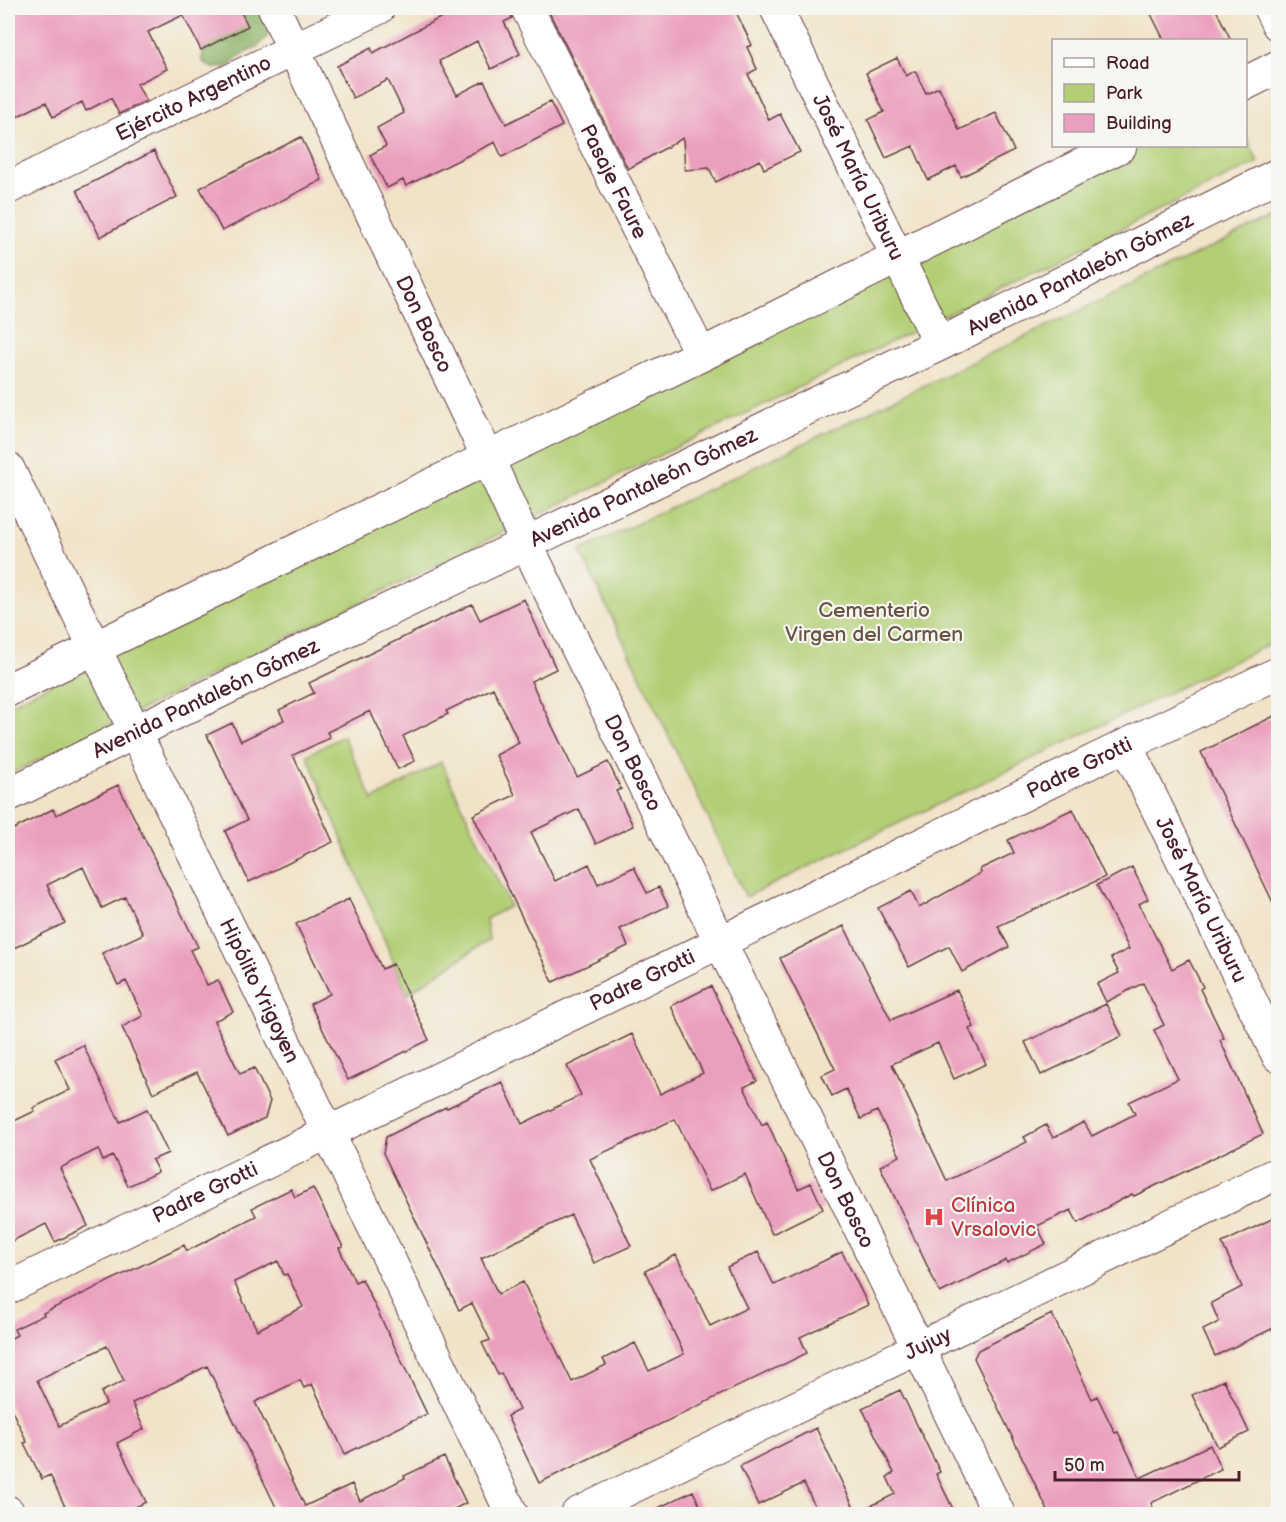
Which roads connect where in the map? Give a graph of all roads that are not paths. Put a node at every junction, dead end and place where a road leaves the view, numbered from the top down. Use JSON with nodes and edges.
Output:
{"nodes":[{"id":1,"x":274,"y":8,"type":"edge"},
{"id":2,"x":379,"y":8,"type":"edge"},
{"id":3,"x":527,"y":8,"type":"edge"},
{"id":4,"x":776,"y":8,"type":"edge"},
{"id":5,"x":1270,"y":8,"type":"edge"},
{"id":6,"x":1278,"y":24,"type":"edge"},
{"id":7,"x":294,"y":49,"type":"junction"},
{"id":8,"x":1278,"y":67,"type":"edge"},
{"id":9,"x":1247,"y":82,"type":"edge"},
{"id":10,"x":1118,"y":147,"type":"edge"},
{"id":11,"x":1278,"y":175,"type":"edge"},
{"id":12,"x":8,"y":188,"type":"edge"},
{"id":13,"x":897,"y":256,"type":"junction"},
{"id":14,"x":940,"y":344,"type":"junction"},
{"id":15,"x":701,"y":355,"type":"junction"},
{"id":16,"x":488,"y":458,"type":"junction"},
{"id":17,"x":8,"y":468,"type":"edge"},
{"id":18,"x":526,"y":543,"type":"junction"},
{"id":19,"x":95,"y":647,"type":"junction"},
{"id":20,"x":1278,"y":673,"type":"edge"},
{"id":21,"x":8,"y":690,"type":"edge"},
{"id":22,"x":135,"y":732,"type":"junction"},
{"id":23,"x":1126,"y":745,"type":"junction"},
{"id":24,"x":8,"y":795,"type":"edge"},
{"id":25,"x":721,"y":941,"type":"junction"},
{"id":26,"x":1278,"y":1056,"type":"edge"},
{"id":27,"x":327,"y":1134,"type":"junction"},
{"id":28,"x":1278,"y":1173,"type":"edge"},
{"id":29,"x":8,"y":1288,"type":"edge"},
{"id":30,"x":918,"y":1347,"type":"junction"},
{"id":31,"x":512,"y":1515,"type":"edge"},
{"id":32,"x":578,"y":1515,"type":"edge"},
{"id":33,"x":999,"y":1515,"type":"edge"}],
"edges":[{"from":1,"to":7,"type":"street","name":"Don Bosco"},
{"from":2,"to":7,"type":"street","name":"Ejército Argentino"},
{"from":3,"to":15,"type":"street","name":"Pasaje Faure"},
{"from":4,"to":13,"type":"street","name":"José María Uriburu"},
{"from":5,"to":6,"type":"main road"},
{"from":7,"to":12,"type":"street","name":"Ejército Argentino"},
{"from":7,"to":16,"type":"street","name":"Don Bosco"},
{"from":8,"to":9,"type":"main road"},
{"from":10,"to":13,"type":"main road"},
{"from":11,"to":14,"type":"main road","name":"Avenida Pantaleón Gómez"},
{"from":13,"to":14,"type":"street","name":"José María Uriburu"},
{"from":13,"to":15,"type":"main road"},
{"from":14,"to":18,"type":"main road","name":"Avenida Pantaleón Gómez"},
{"from":15,"to":16,"type":"main road"},
{"from":16,"to":18,"type":"street","name":"Don Bosco"},
{"from":16,"to":19,"type":"main road"},
{"from":17,"to":19,"type":"street","name":"Hipólito Yrigoyen"},
{"from":18,"to":22,"type":"main road","name":"Avenida Pantaleón Gómez"},
{"from":18,"to":25,"type":"street","name":"Don Bosco"},
{"from":19,"to":21,"type":"main road"},
{"from":19,"to":22,"type":"street","name":"Hipólito Yrigoyen"},
{"from":20,"to":23,"type":"street","name":"Padre Grotti"},
{"from":22,"to":24,"type":"main road","name":"Avenida Pantaleón Gómez"},
{"from":22,"to":27,"type":"street","name":"Hipólito Yrigoyen"},
{"from":23,"to":25,"type":"street","name":"Padre Grotti"},
{"from":23,"to":26,"type":"street","name":"José María Uriburu"},
{"from":25,"to":27,"type":"street","name":"Padre Grotti"},
{"from":25,"to":30,"type":"street","name":"Don Bosco"},
{"from":27,"to":29,"type":"street","name":"Padre Grotti"},
{"from":27,"to":31,"type":"street","name":"Hipólito Yrigoyen"},
{"from":28,"to":30,"type":"street","name":"Jujuy"},
{"from":30,"to":32,"type":"street","name":"Jujuy"},
{"from":30,"to":33,"type":"street","name":"Don Bosco"}]}
